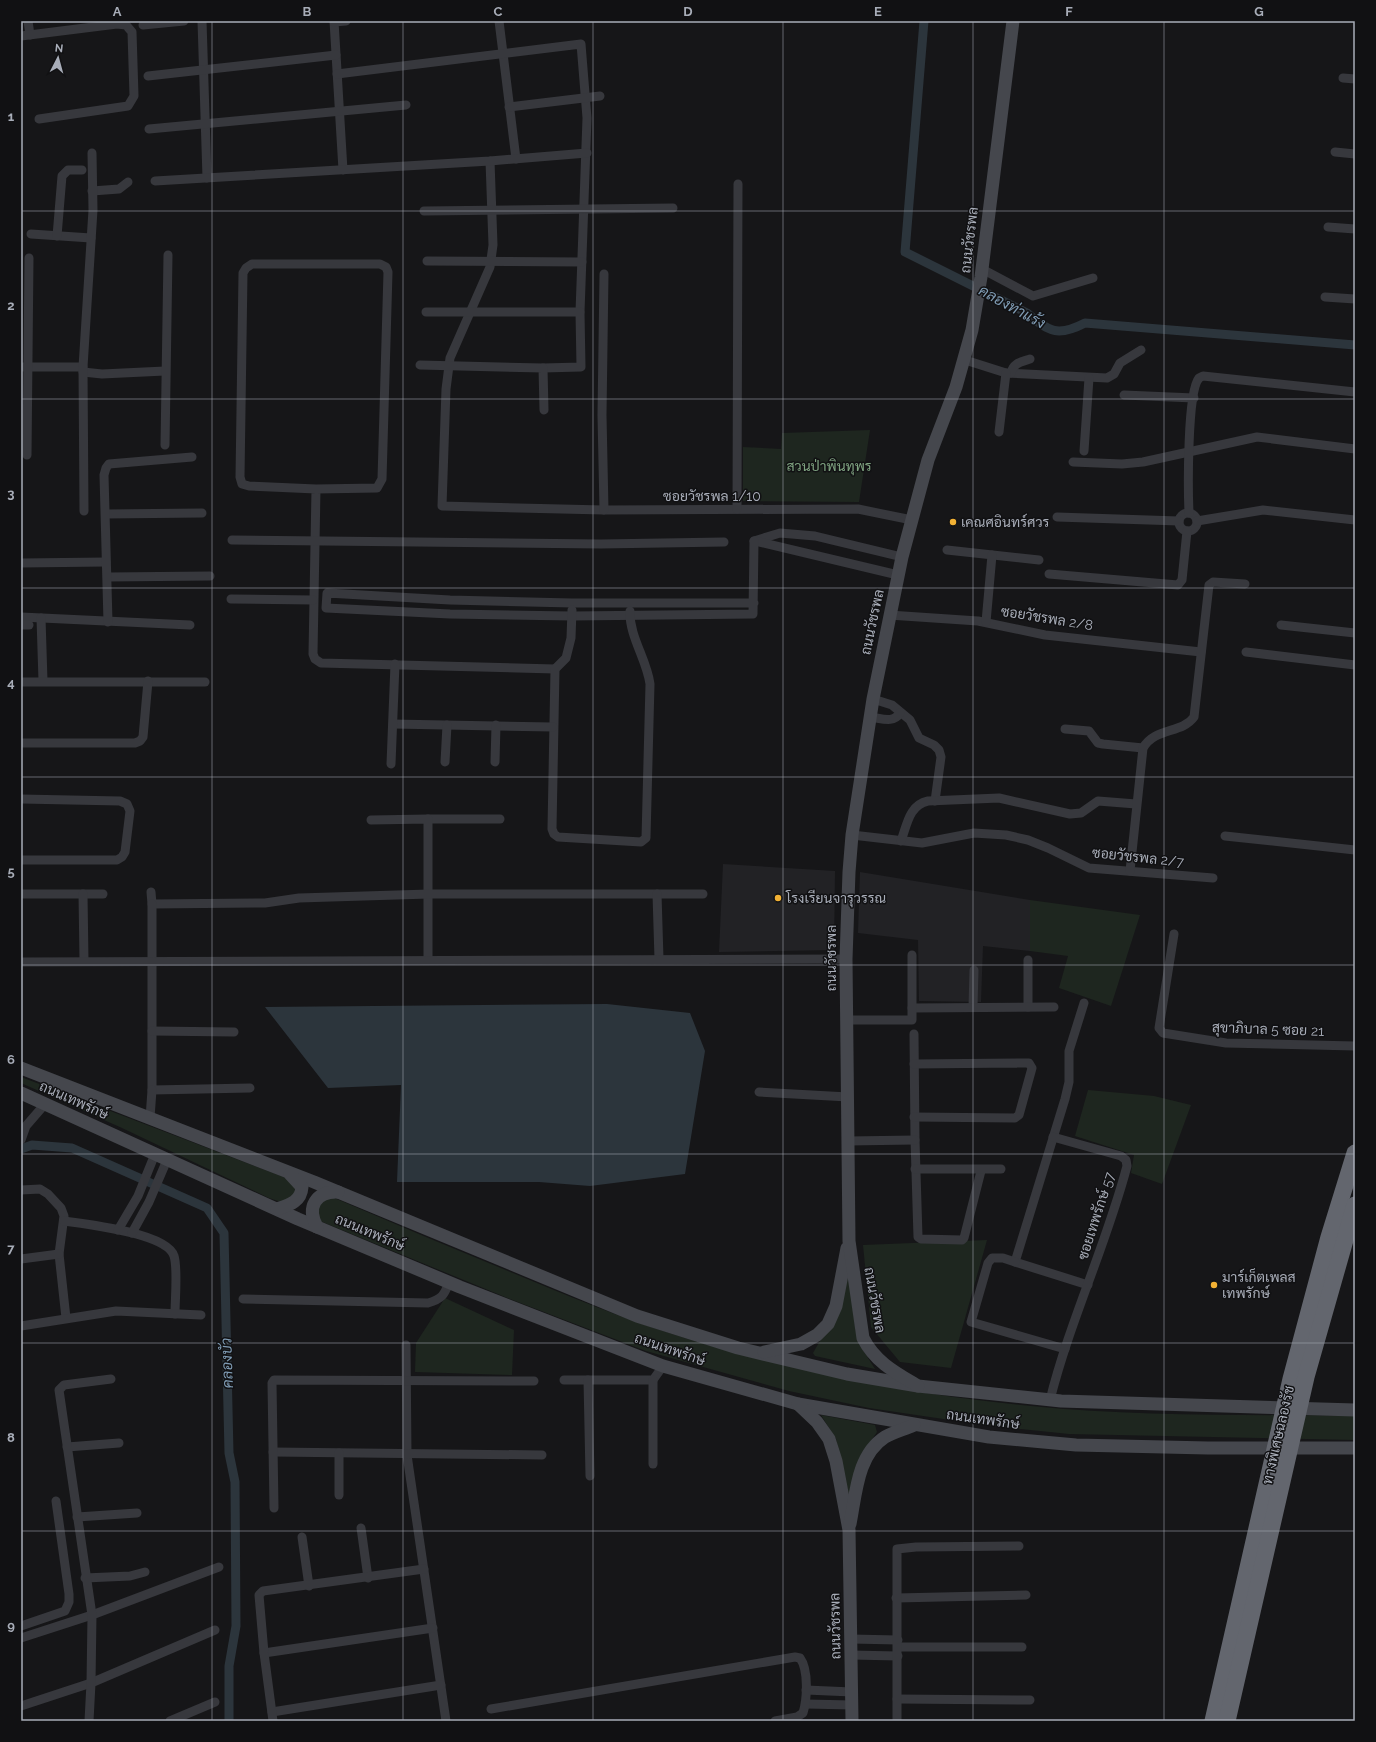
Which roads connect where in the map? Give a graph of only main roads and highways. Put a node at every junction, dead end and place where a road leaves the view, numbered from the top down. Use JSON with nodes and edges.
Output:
{"nodes":[{"id":1,"x":1013,"y":21,"type":"edge"},
{"id":2,"x":21,"y":1068,"type":"edge"},
{"id":3,"x":21,"y":1093,"type":"edge"},
{"id":4,"x":1355,"y":1153,"type":"edge"},
{"id":5,"x":288,"y":1172,"type":"junction"},
{"id":6,"x":338,"y":1192,"type":"junction"},
{"id":7,"x":1355,"y":1205,"type":"edge"},
{"id":8,"x":277,"y":1209,"type":"junction"},
{"id":9,"x":316,"y":1227,"type":"junction"},
{"id":10,"x":849,"y":1241,"type":"junction"},
{"id":11,"x":760,"y":1353,"type":"junction"},
{"id":12,"x":918,"y":1386,"type":"junction"},
{"id":13,"x":798,"y":1404,"type":"junction"},
{"id":14,"x":1351,"y":1410,"type":"edge"},
{"id":15,"x":914,"y":1425,"type":"junction"},
{"id":16,"x":1355,"y":1450,"type":"edge"},
{"id":17,"x":849,"y":1530,"type":"junction"},
{"id":18,"x":852,"y":1721,"type":"edge"},
{"id":19,"x":1213,"y":1721,"type":"edge"},
{"id":20,"x":1226,"y":1721,"type":"edge"}],
"edges":[{"from":1,"to":10,"type":"main road","name":"ถนนวัชรพล"},
{"from":2,"to":5,"type":"main road","name":"ถนนเทพรักษ์"},
{"from":3,"to":8,"type":"main road","name":"ถนนเทพรักษ์"},
{"from":4,"to":19,"type":"highway","name":"ทางพิเศษฉลองรัช","bridge":true},
{"from":5,"to":6,"type":"main road","name":"ถนนเทพรักษ์"},
{"from":5,"to":8,"type":"main road"},
{"from":6,"to":9,"type":"main road"},
{"from":6,"to":11,"type":"main road","name":"ถนนเทพรักษ์"},
{"from":7,"to":20,"type":"highway","name":"ทางพิเศษฉลองรัช","bridge":true},
{"from":8,"to":9,"type":"main road","name":"ถนนเทพรักษ์"},
{"from":9,"to":13,"type":"main road","name":"ถนนเทพรักษ์"},
{"from":10,"to":11,"type":"main road","name":"ถนนวัชรพล"},
{"from":10,"to":12,"type":"main road","name":"ถนนวัชรพล"},
{"from":11,"to":12,"type":"main road","name":"ถนนเทพรักษ์"},
{"from":12,"to":14,"type":"main road","name":"ถนนเทพรักษ์"},
{"from":13,"to":15,"type":"main road","name":"ถนนเทพรักษ์"},
{"from":13,"to":17,"type":"main road","name":"ถนนวัชรพล"},
{"from":15,"to":16,"type":"main road","name":"ถนนเทพรักษ์"},
{"from":15,"to":17,"type":"main road","name":"ถนนวัชรพล"},
{"from":17,"to":18,"type":"main road","name":"ถนนวัชรพล"}]}
